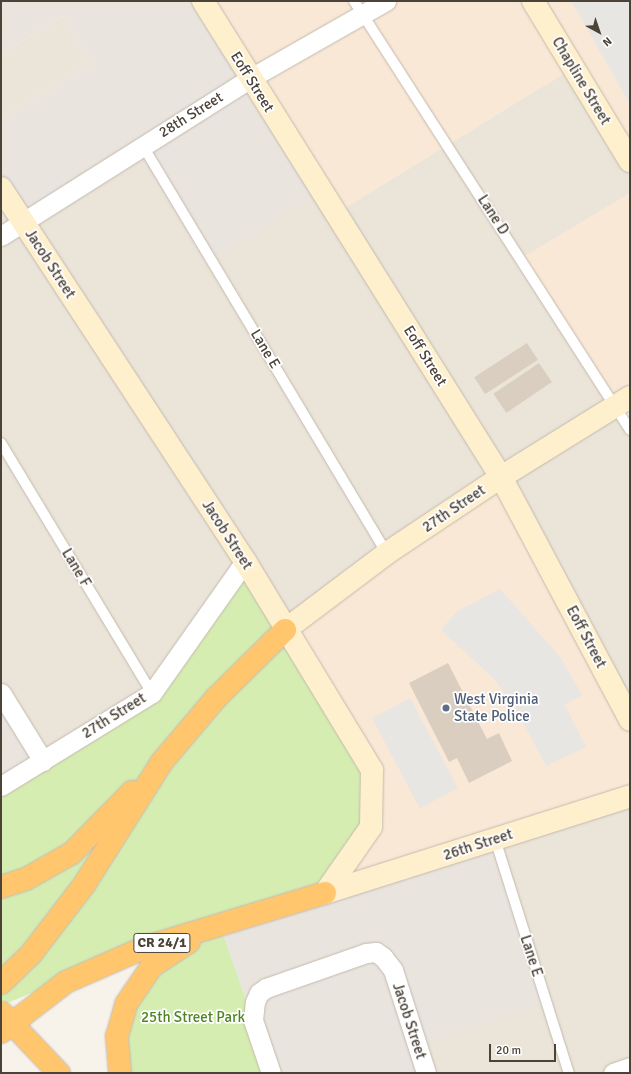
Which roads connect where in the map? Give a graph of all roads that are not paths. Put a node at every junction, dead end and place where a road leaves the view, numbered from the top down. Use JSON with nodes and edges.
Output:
{"nodes":[{"id":1,"x":203,"y":1,"type":"edge"},
{"id":2,"x":386,"y":1,"type":"edge"},
{"id":3,"x":533,"y":1,"type":"edge"},
{"id":4,"x":358,"y":8,"type":"edge"},
{"id":5,"x":249,"y":79,"type":"junction"},
{"id":6,"x":143,"y":146,"type":"junction"},
{"id":7,"x":630,"y":161,"type":"edge"},
{"id":8,"x":1,"y":188,"type":"edge"},
{"id":9,"x":23,"y":222,"type":"junction"},
{"id":10,"x":1,"y":236,"type":"edge"},
{"id":11,"x":623,"y":402,"type":"edge"},
{"id":12,"x":630,"y":430,"type":"edge"},
{"id":13,"x":1,"y":443,"type":"edge"},
{"id":14,"x":501,"y":477,"type":"junction"},
{"id":15,"x":387,"y":553,"type":"junction"},
{"id":16,"x":245,"y":561,"type":"junction"},
{"id":17,"x":285,"y":630,"type":"junction"},
{"id":18,"x":1,"y":693,"type":"edge"},
{"id":19,"x":152,"y":693,"type":"junction"},
{"id":20,"x":630,"y":720,"type":"edge"},
{"id":21,"x":43,"y":761,"type":"junction"},
{"id":22,"x":161,"y":763,"type":"junction"},
{"id":23,"x":1,"y":786,"type":"edge"},
{"id":24,"x":630,"y":796,"type":"edge"},
{"id":25,"x":494,"y":840,"type":"junction"},
{"id":26,"x":1,"y":887,"type":"edge"},
{"id":27,"x":325,"y":893,"type":"junction"},
{"id":28,"x":206,"y":930,"type":"junction"},
{"id":29,"x":1,"y":983,"type":"edge"},
{"id":30,"x":5,"y":1022,"type":"edge"},
{"id":31,"x":630,"y":1067,"type":"edge"},
{"id":32,"x":59,"y":1073,"type":"edge"},
{"id":33,"x":120,"y":1073,"type":"edge"},
{"id":34,"x":271,"y":1073,"type":"edge"},
{"id":35,"x":426,"y":1073,"type":"edge"},
{"id":36,"x":569,"y":1073,"type":"edge"},
{"id":37,"x":613,"y":1073,"type":"edge"}],
"edges":[{"from":1,"to":5,"type":"street","name":"Eoff Street"},
{"from":2,"to":4,"type":"street","name":"28th Street"},
{"from":3,"to":7,"type":"street","name":"Chapline Street"},
{"from":4,"to":5,"type":"street","name":"28th Street"},
{"from":4,"to":11,"type":"lane","name":"Lane D"},
{"from":5,"to":6,"type":"street","name":"28th Street"},
{"from":5,"to":14,"type":"street","name":"Eoff Street"},
{"from":6,"to":9,"type":"street","name":"28th Street"},
{"from":6,"to":15,"type":"lane","name":"Lane E"},
{"from":8,"to":9,"type":"street","name":"Jacob Street"},
{"from":9,"to":10,"type":"street","name":"28th Street"},
{"from":9,"to":16,"type":"street","name":"Jacob Street"},
{"from":11,"to":12,"type":"lane","name":"Lane D"},
{"from":11,"to":14,"type":"street","name":"27th Street"},
{"from":13,"to":19,"type":"lane","name":"Lane F"},
{"from":14,"to":15,"type":"street","name":"27th Street"},
{"from":14,"to":20,"type":"street","name":"Eoff Street"},
{"from":15,"to":17,"type":"street","name":"27th Street"},
{"from":16,"to":17,"type":"street","name":"Jacob Street"},
{"from":16,"to":19,"type":"street","name":"27th Street"},
{"from":17,"to":22,"type":"highway"},
{"from":17,"to":27,"type":"street","name":"Jacob Street"},
{"from":18,"to":21,"type":"street"},
{"from":19,"to":21,"type":"street","name":"27th Street"},
{"from":21,"to":23,"type":"street","name":"27th Street"},
{"from":22,"to":26,"type":"highway"},
{"from":22,"to":29,"type":"highway"},
{"from":24,"to":25,"type":"street","name":"26th Street","number":"CR 24/1"},
{"from":25,"to":27,"type":"street","name":"26th Street","number":"CR 24/1"},
{"from":25,"to":36,"type":"lane","name":"Lane E"},
{"from":27,"to":28,"type":"highway","number":"CR 24/1"},
{"from":28,"to":30,"type":"highway","number":"CR 24/1"},
{"from":28,"to":33,"type":"highway"},
{"from":30,"to":32,"type":"highway"},
{"from":31,"to":37,"type":"street"},
{"from":34,"to":35,"type":"street","name":"Jacob Street"}]}
